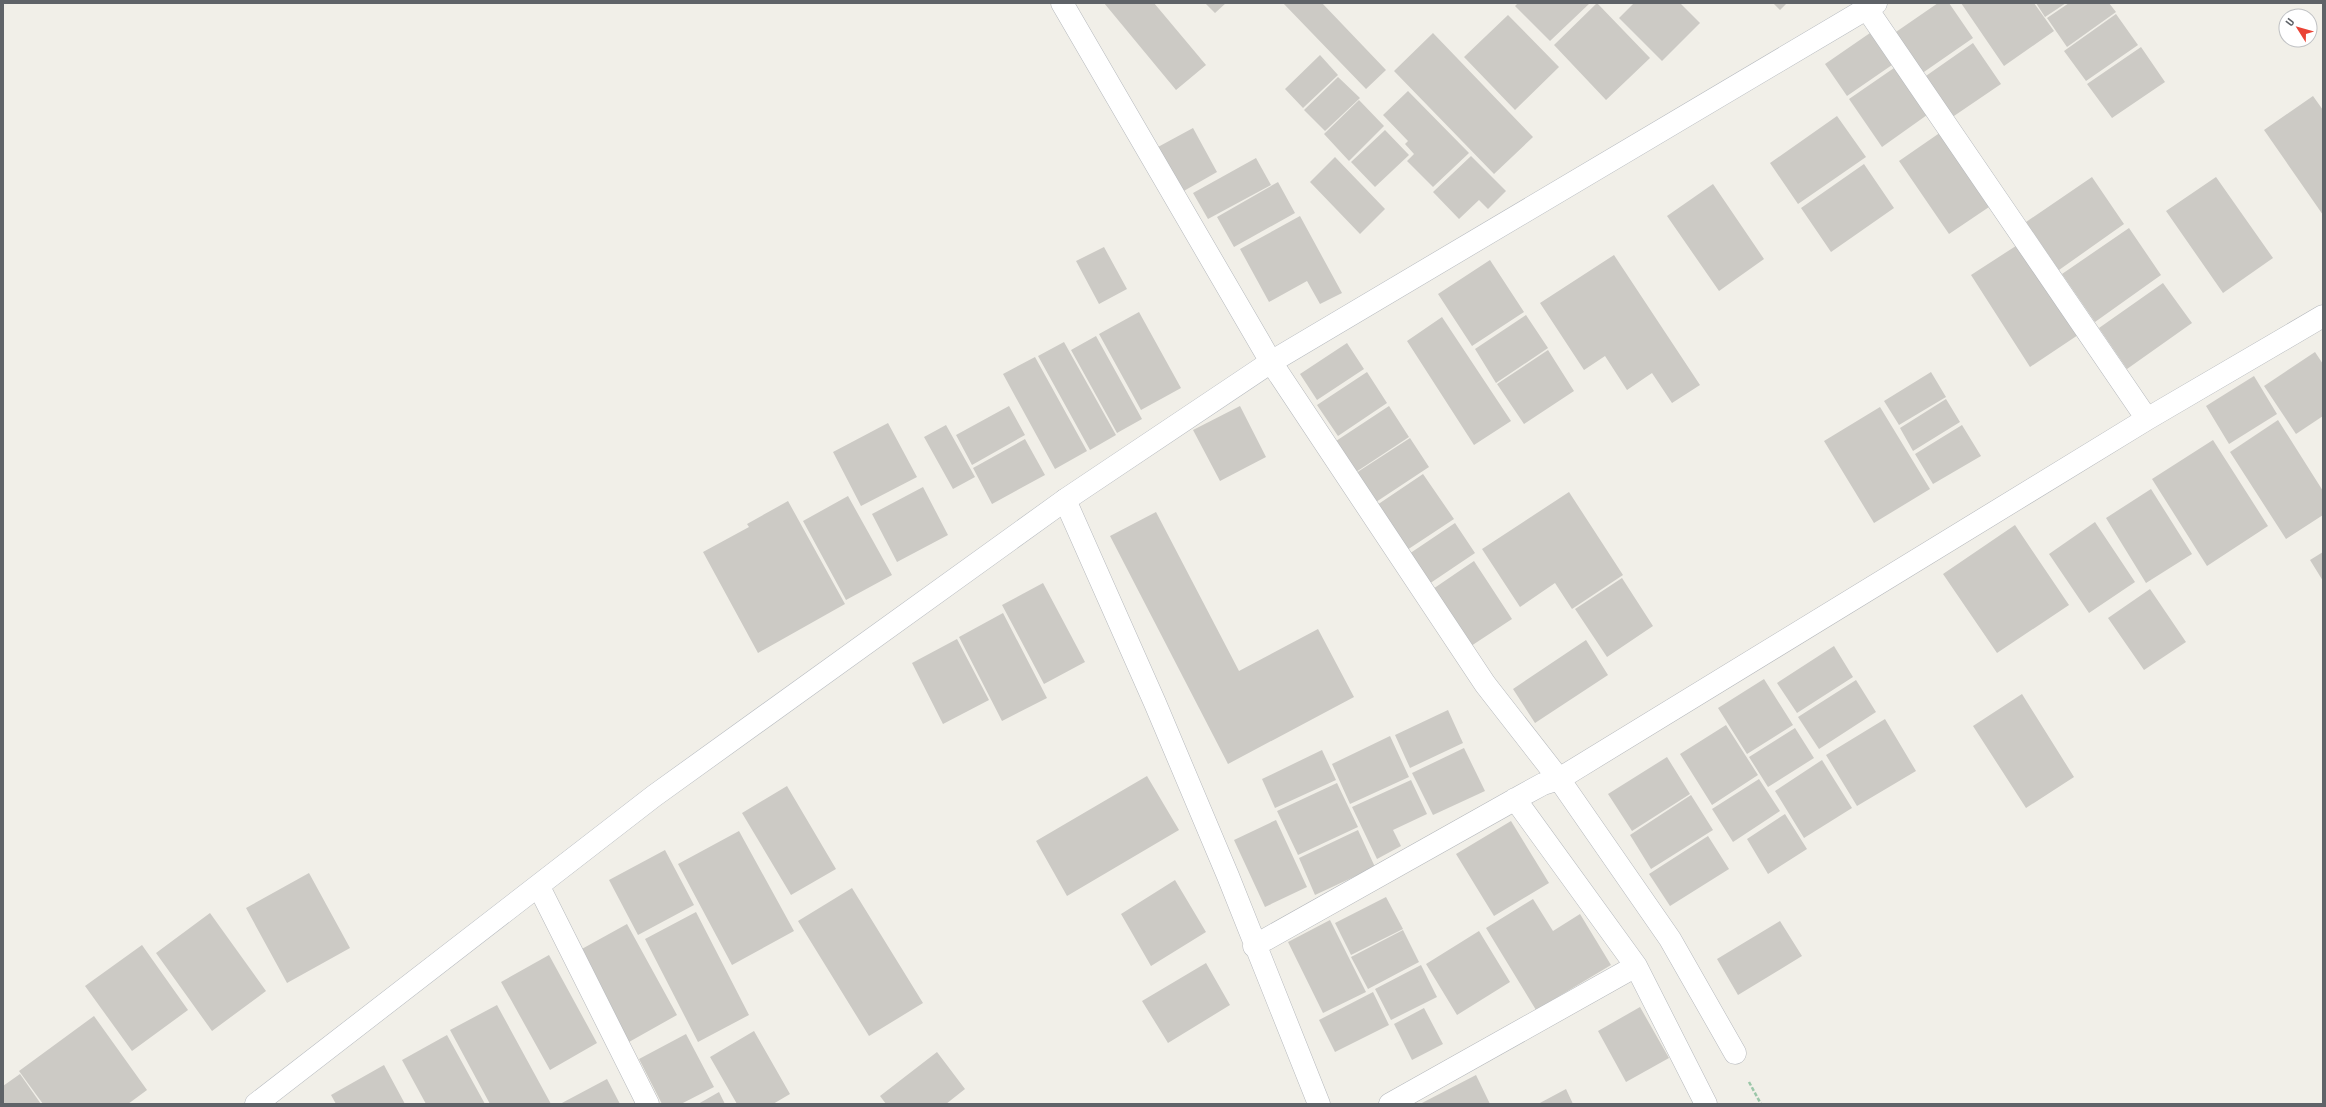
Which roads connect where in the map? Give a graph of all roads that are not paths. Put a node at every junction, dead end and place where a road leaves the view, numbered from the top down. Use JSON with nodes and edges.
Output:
{"nodes":[{"id":1,"x":1062,"y":3,"type":"edge"},
{"id":2,"x":1872,"y":6,"type":"edge"},
{"id":3,"x":2323,"y":316,"type":"edge"},
{"id":4,"x":1271,"y":362,"type":"junction"},
{"id":5,"x":2147,"y":419,"type":"junction"},
{"id":6,"x":1065,"y":500,"type":"junction"},
{"id":7,"x":1551,"y":781,"type":"junction"},
{"id":8,"x":1518,"y":797,"type":"junction"},
{"id":9,"x":539,"y":887,"type":"junction"},
{"id":10,"x":1254,"y":946,"type":"junction"},
{"id":11,"x":1636,"y":966,"type":"junction"},
{"id":12,"x":1735,"y":1053,"type":"dead end"},
{"id":13,"x":256,"y":1104,"type":"edge"},
{"id":14,"x":648,"y":1104,"type":"edge"},
{"id":15,"x":1319,"y":1104,"type":"edge"},
{"id":16,"x":1390,"y":1104,"type":"edge"},
{"id":17,"x":1706,"y":1104,"type":"edge"}],
"edges":[{"from":1,"to":4,"type":"street"},
{"from":2,"to":4,"type":"street"},
{"from":2,"to":5,"type":"street"},
{"from":3,"to":5,"type":"street"},
{"from":4,"to":6,"type":"street"},
{"from":4,"to":7,"type":"street"},
{"from":5,"to":7,"type":"street"},
{"from":6,"to":9,"type":"street"},
{"from":6,"to":10,"type":"street"},
{"from":7,"to":8,"type":"street"},
{"from":7,"to":12,"type":"street"},
{"from":8,"to":10,"type":"street"},
{"from":8,"to":11,"type":"street"},
{"from":9,"to":13,"type":"street"},
{"from":9,"to":14,"type":"street"},
{"from":10,"to":15,"type":"street"},
{"from":11,"to":16,"type":"street"},
{"from":11,"to":17,"type":"street"}]}
